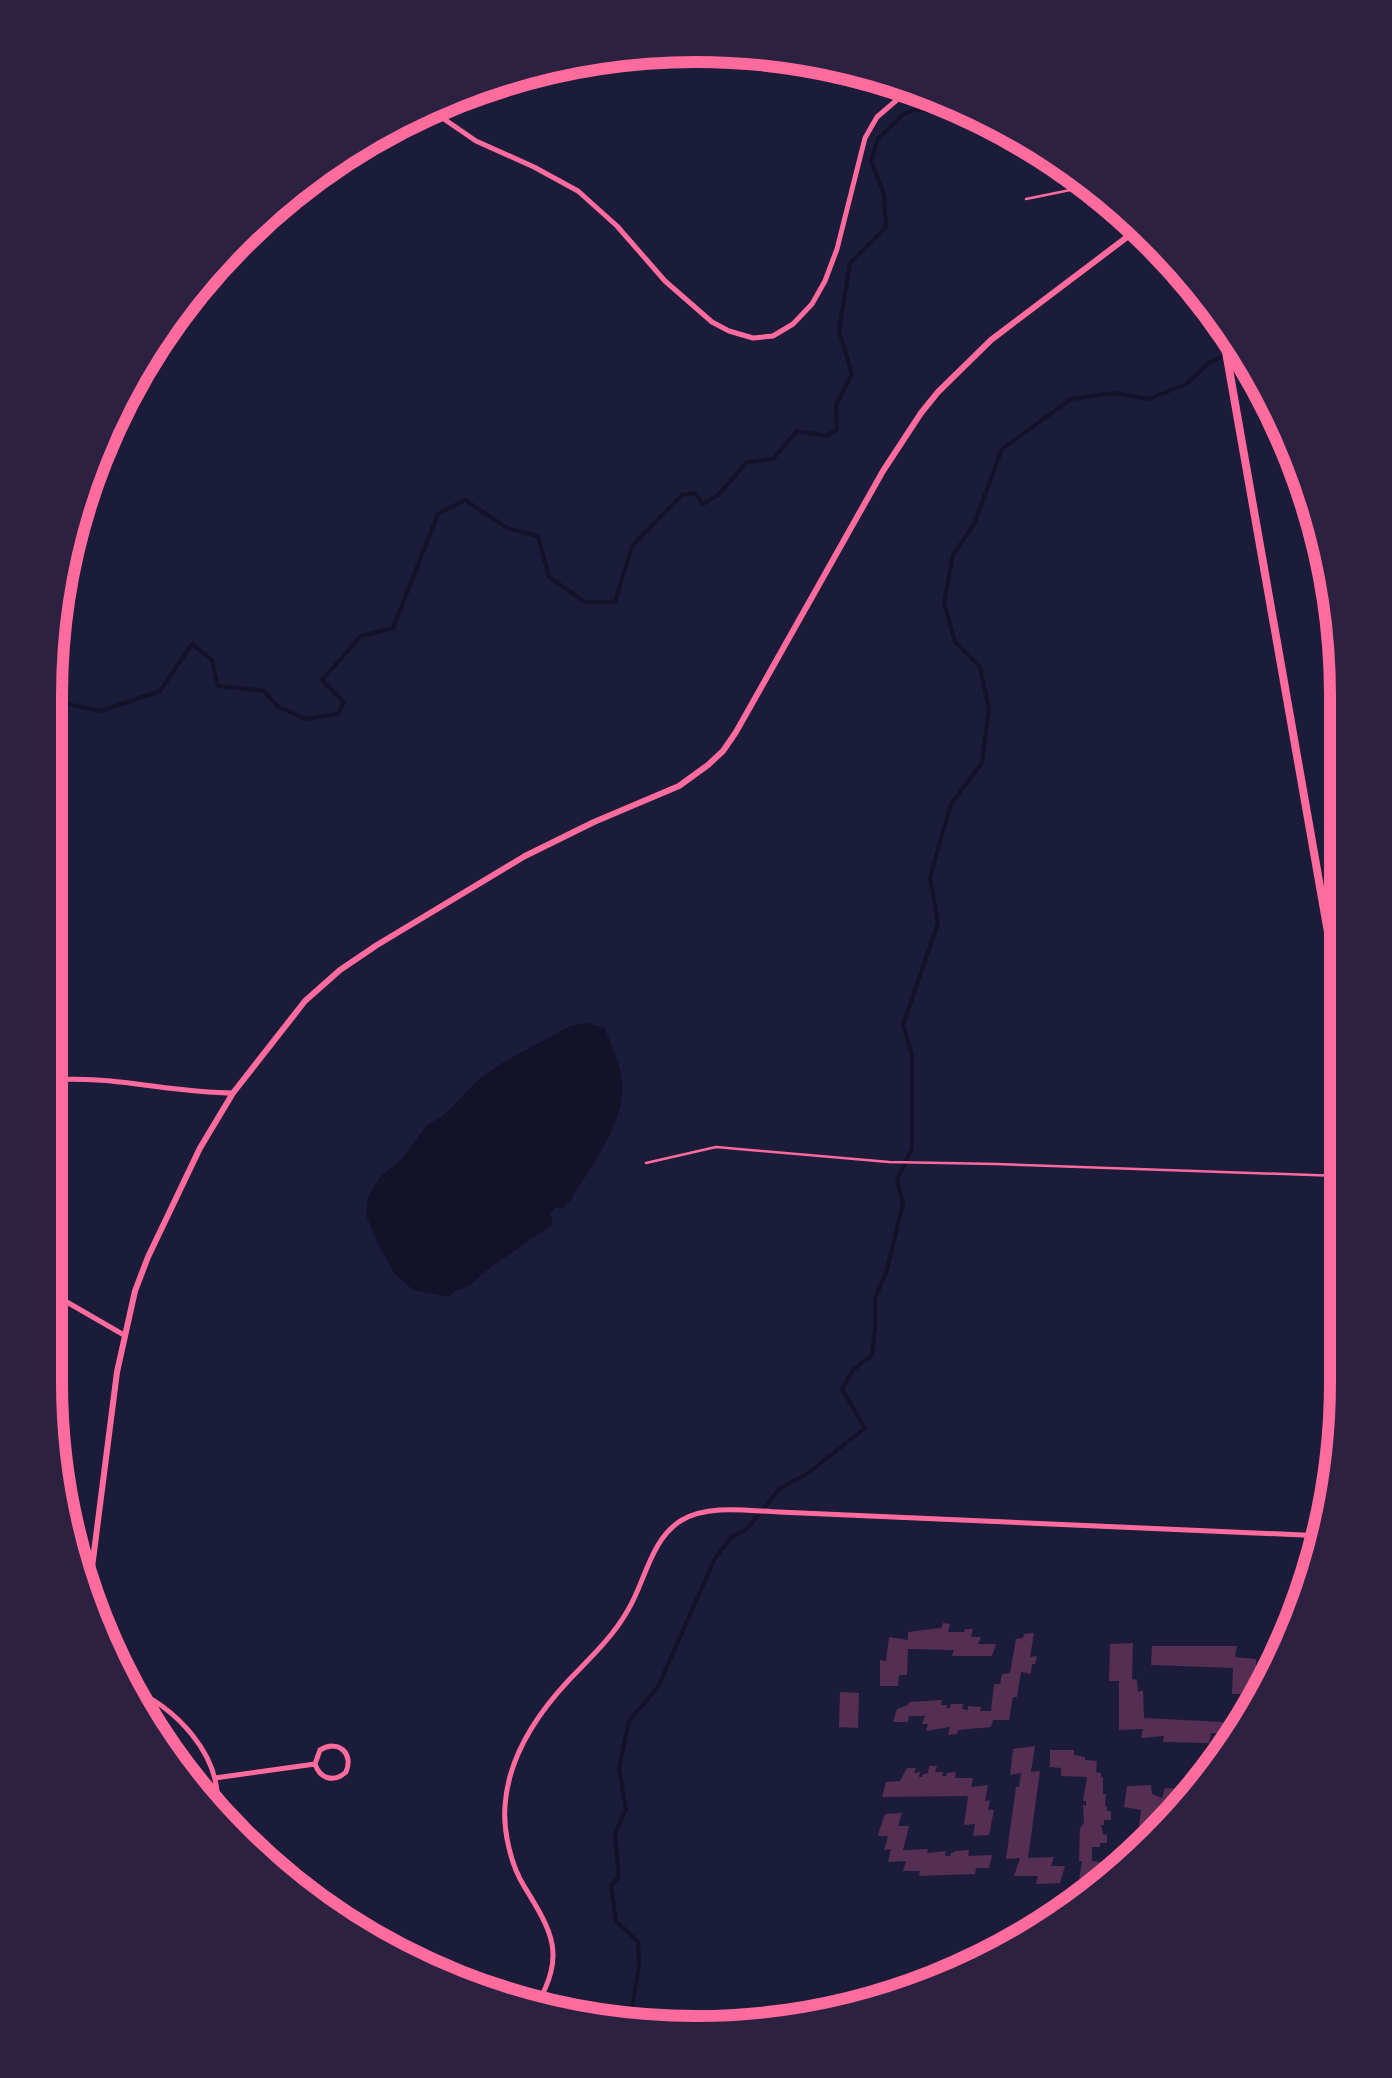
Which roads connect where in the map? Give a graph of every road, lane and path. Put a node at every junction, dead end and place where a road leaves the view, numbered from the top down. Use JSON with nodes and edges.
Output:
{"nodes":[{"id":1,"x":904,"y":97,"type":"edge"},
{"id":2,"x":441,"y":117,"type":"edge"},
{"id":3,"x":1076,"y":189,"type":"edge"},
{"id":4,"x":1026,"y":200,"type":"dead end"},
{"id":5,"x":1130,"y":235,"type":"edge"},
{"id":6,"x":1226,"y":348,"type":"edge"},
{"id":7,"x":1330,"y":944,"type":"edge"},
{"id":8,"x":62,"y":1079,"type":"edge"},
{"id":9,"x":234,"y":1093,"type":"junction"},
{"id":10,"x":646,"y":1163,"type":"dead end"},
{"id":11,"x":1330,"y":1176,"type":"edge"},
{"id":12,"x":62,"y":1299,"type":"edge"},
{"id":13,"x":124,"y":1335,"type":"junction"},
{"id":14,"x":1310,"y":1535,"type":"edge"},
{"id":15,"x":92,"y":1571,"type":"edge"},
{"id":16,"x":146,"y":1697,"type":"edge"},
{"id":17,"x":315,"y":1764,"type":"junction"},
{"id":18,"x":215,"y":1778,"type":"junction"},
{"id":19,"x":216,"y":1795,"type":"edge"},
{"id":20,"x":542,"y":1996,"type":"edge"}],
"edges":[{"from":1,"to":2,"type":"street"},
{"from":3,"to":4,"type":"lane"},
{"from":5,"to":9,"type":"street"},
{"from":6,"to":7,"type":"main road"},
{"from":8,"to":9,"type":"street"},
{"from":9,"to":13,"type":"street"},
{"from":10,"to":11,"type":"lane"},
{"from":12,"to":13,"type":"street"},
{"from":13,"to":15,"type":"street"},
{"from":14,"to":20,"type":"street"},
{"from":16,"to":18,"type":"street"},
{"from":17,"to":17,"type":"street"},
{"from":17,"to":18,"type":"street"},
{"from":18,"to":19,"type":"street"}]}
